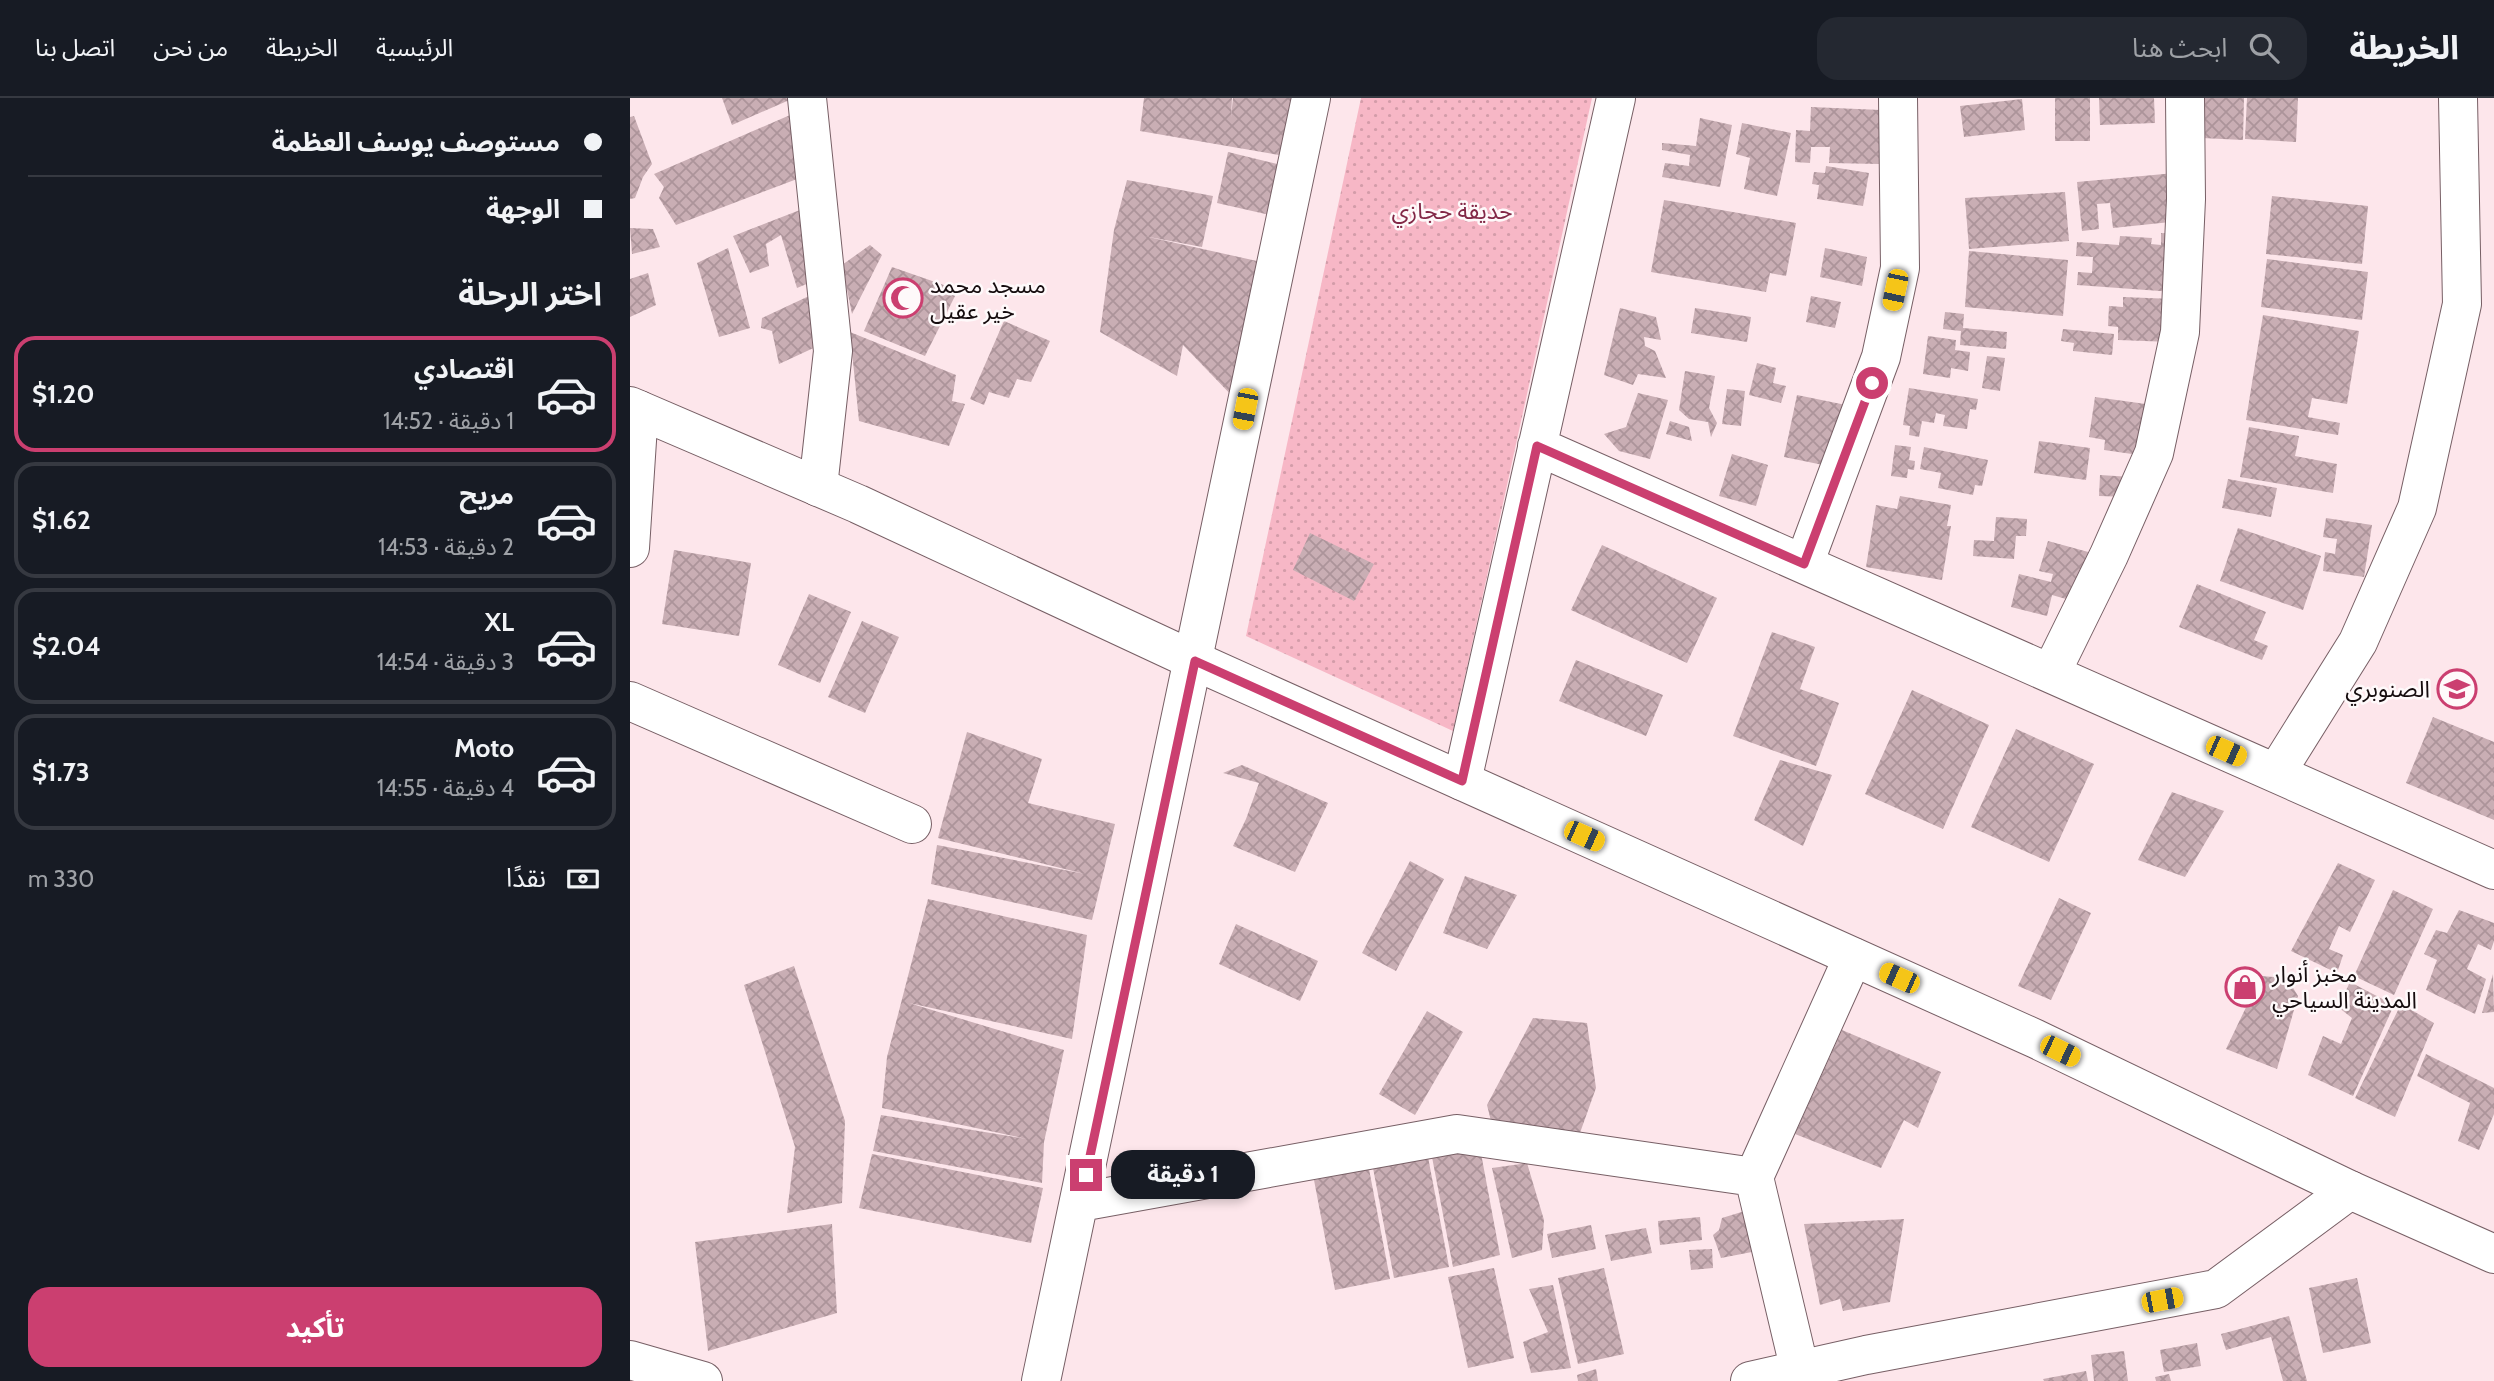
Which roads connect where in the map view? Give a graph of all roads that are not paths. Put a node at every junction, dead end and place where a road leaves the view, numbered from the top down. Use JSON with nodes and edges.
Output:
{"nodes":[{"id":1,"x":807,"y":98,"type":"edge"},
{"id":2,"x":1311,"y":98,"type":"edge"},
{"id":3,"x":1616,"y":98,"type":"edge"},
{"id":4,"x":1898,"y":98,"type":"edge"},
{"id":5,"x":2185,"y":98,"type":"edge"},
{"id":6,"x":2458,"y":98,"type":"edge"},
{"id":7,"x":635,"y":408,"type":"edge"},
{"id":8,"x":1537,"y":446,"type":"junction"},
{"id":9,"x":818,"y":487,"type":"junction"},
{"id":10,"x":630,"y":548,"type":"edge"},
{"id":11,"x":1804,"y":564,"type":"junction"},
{"id":12,"x":1195,"y":661,"type":"junction"},
{"id":13,"x":2051,"y":673,"type":"junction"},
{"id":14,"x":630,"y":701,"type":"edge"},
{"id":15,"x":2276,"y":773,"type":"junction"},
{"id":16,"x":1462,"y":781,"type":"junction"},
{"id":17,"x":912,"y":824,"type":"dead end"},
{"id":18,"x":2494,"y":870,"type":"edge"},
{"id":19,"x":1853,"y":957,"type":"junction"},
{"id":20,"x":1754,"y":1177,"type":"junction"},
{"id":21,"x":2350,"y":1190,"type":"junction"},
{"id":22,"x":1080,"y":1202,"type":"junction"},
{"id":23,"x":2494,"y":1254,"type":"edge"},
{"id":24,"x":632,"y":1367,"type":"edge"},
{"id":25,"x":1869,"y":1368,"type":"edge"},
{"id":26,"x":1800,"y":1371,"type":"junction"},
{"id":27,"x":703,"y":1381,"type":"edge"},
{"id":28,"x":1041,"y":1381,"type":"edge"},
{"id":29,"x":1750,"y":1381,"type":"edge"}],
"edges":[{"from":1,"to":9,"type":"street"},
{"from":2,"to":12,"type":"street"},
{"from":3,"to":8,"type":"street"},
{"from":4,"to":11,"type":"street"},
{"from":5,"to":13,"type":"street"},
{"from":6,"to":15,"type":"street"},
{"from":7,"to":9,"type":"street"},
{"from":7,"to":10,"type":"street"},
{"from":8,"to":11,"type":"street"},
{"from":8,"to":16,"type":"street"},
{"from":9,"to":12,"type":"street"},
{"from":11,"to":13,"type":"street"},
{"from":12,"to":16,"type":"street"},
{"from":12,"to":22,"type":"street"},
{"from":13,"to":15,"type":"street"},
{"from":14,"to":17,"type":"street"},
{"from":15,"to":18,"type":"street"},
{"from":16,"to":19,"type":"street"},
{"from":19,"to":20,"type":"street"},
{"from":19,"to":21,"type":"street"},
{"from":20,"to":22,"type":"street"},
{"from":20,"to":26,"type":"street"},
{"from":21,"to":23,"type":"street"},
{"from":21,"to":25,"type":"street"},
{"from":22,"to":28,"type":"street"},
{"from":24,"to":27,"type":"street"},
{"from":25,"to":26,"type":"street"},
{"from":26,"to":29,"type":"street"}]}
